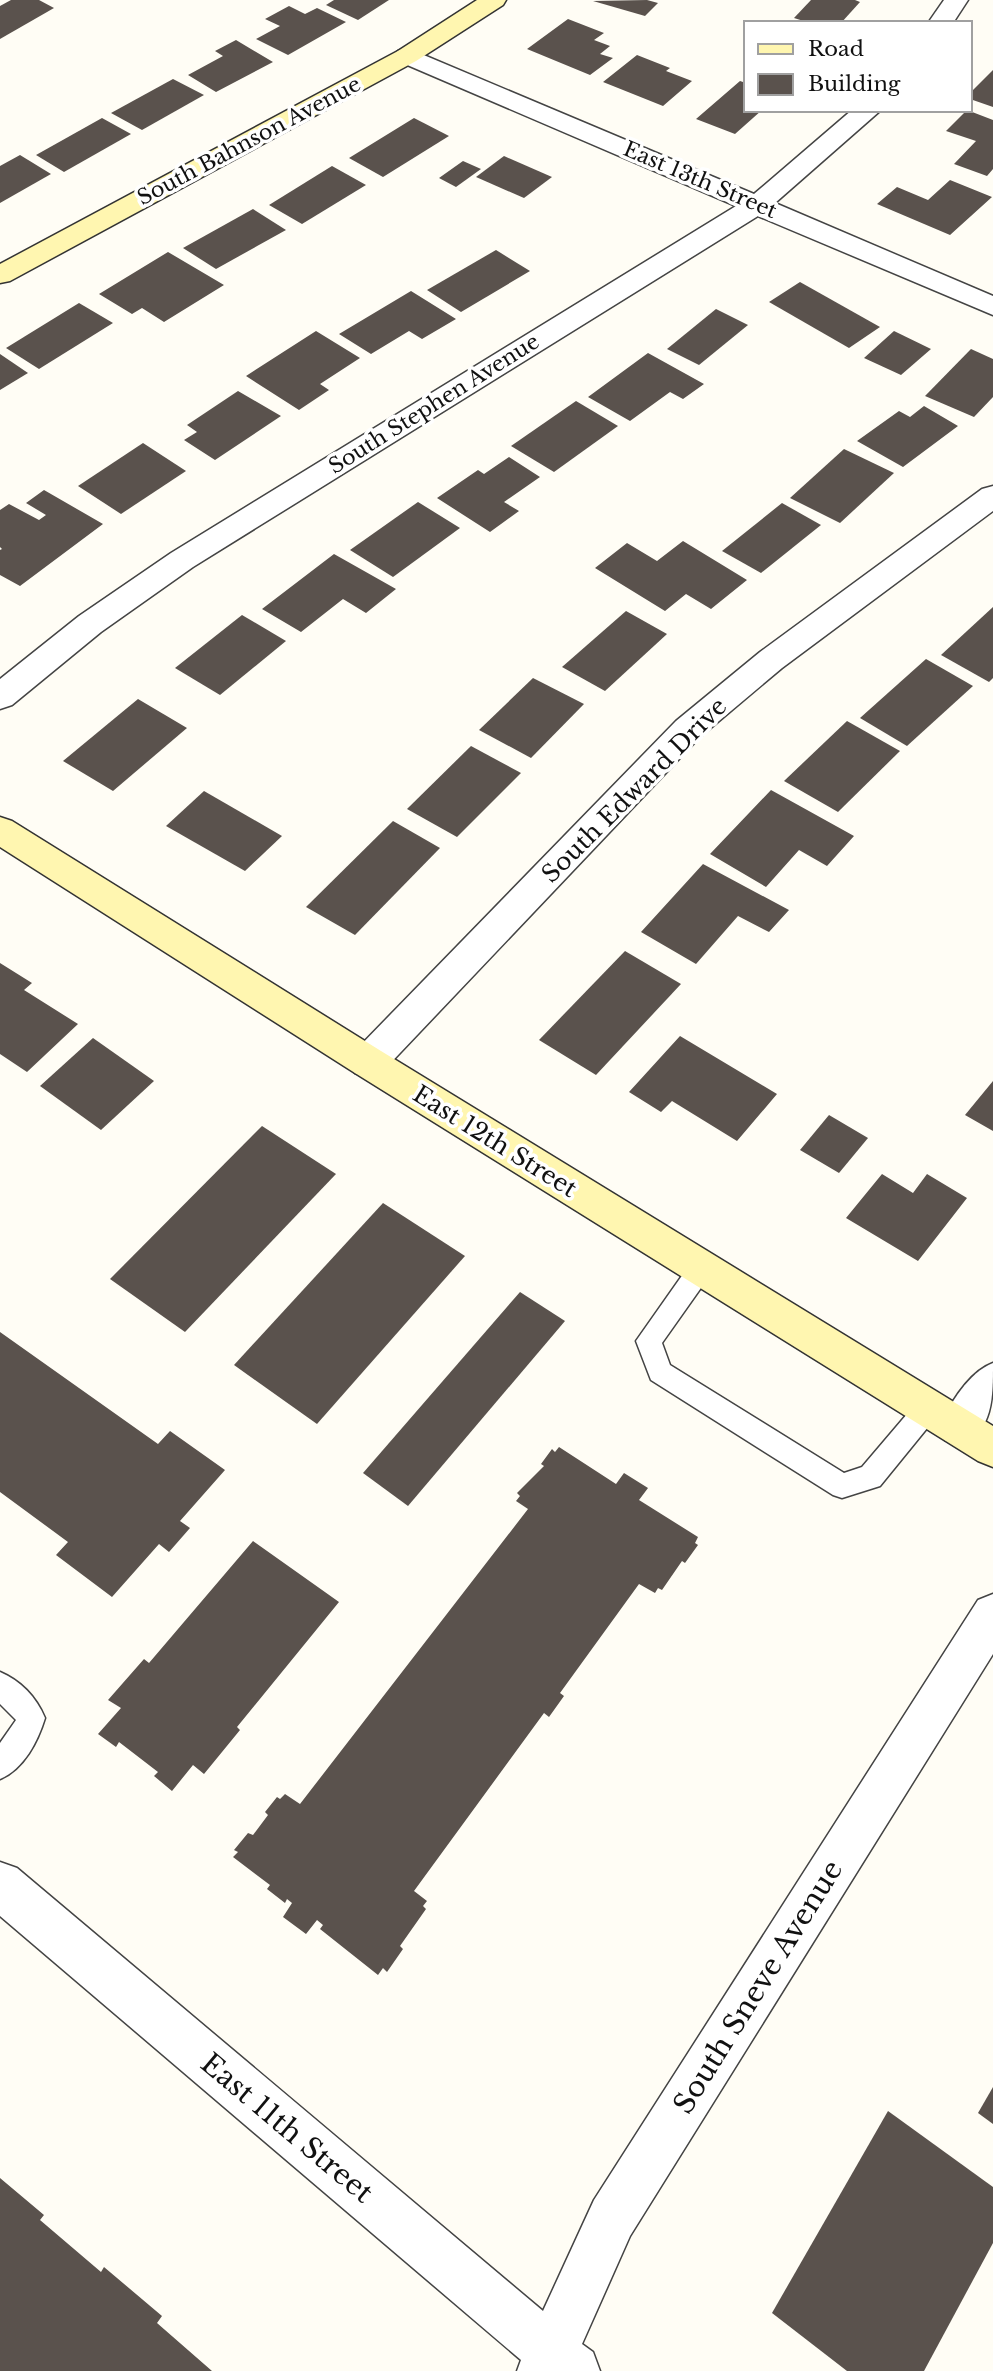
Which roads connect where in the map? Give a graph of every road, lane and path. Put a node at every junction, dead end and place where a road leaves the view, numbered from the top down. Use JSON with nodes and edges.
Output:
{"nodes":[{"id":1,"x":494,"y":0,"type":"edge"},
{"id":2,"x":956,"y":0,"type":"edge"},
{"id":3,"x":941,"y":21,"type":"edge"},
{"id":4,"x":407,"y":57,"type":"junction"},
{"id":5,"x":866,"y":112,"type":"edge"},
{"id":6,"x":758,"y":204,"type":"junction"},
{"id":7,"x":0,"y":275,"type":"edge"},
{"id":8,"x":993,"y":306,"type":"edge"},
{"id":9,"x":993,"y":496,"type":"edge"},
{"id":10,"x":0,"y":697,"type":"edge"},
{"id":11,"x":0,"y":830,"type":"edge"},
{"id":12,"x":368,"y":1062,"type":"junction"},
{"id":13,"x":702,"y":1268,"type":"junction"},
{"id":14,"x":993,"y":1381,"type":"edge"},
{"id":15,"x":960,"y":1427,"type":"edge"},
{"id":16,"x":993,"y":1615,"type":"edge"},
{"id":17,"x":0,"y":1686,"type":"edge"},
{"id":18,"x":0,"y":1765,"type":"edge"},
{"id":19,"x":0,"y":1885,"type":"edge"},
{"id":20,"x":556,"y":2365,"type":"edge"}],
"edges":[{"from":1,"to":4,"type":"street","name":"South Bahnson Avenue"},
{"from":2,"to":3,"type":"street"},
{"from":4,"to":6,"type":"street","name":"East 13th Street"},
{"from":4,"to":7,"type":"street","name":"South Bahnson Avenue"},
{"from":5,"to":6,"type":"street","name":"South Stephen Avenue"},
{"from":6,"to":8,"type":"street","name":"East 13th Street"},
{"from":6,"to":10,"type":"street","name":"South Stephen Avenue"},
{"from":9,"to":12,"type":"street","name":"South Edward Drive"},
{"from":11,"to":12,"type":"street","name":"East 12th Street"},
{"from":12,"to":13,"type":"street","name":"East 12th Street"},
{"from":13,"to":15,"type":"street","name":"East 12th Street"},
{"from":13,"to":15,"type":"lane"},
{"from":14,"to":15,"type":"street"},
{"from":16,"to":20,"type":"street","name":"South Sneve Avenue"},
{"from":17,"to":18,"type":"lane"},
{"from":19,"to":20,"type":"street","name":"East 11th Street"}]}
